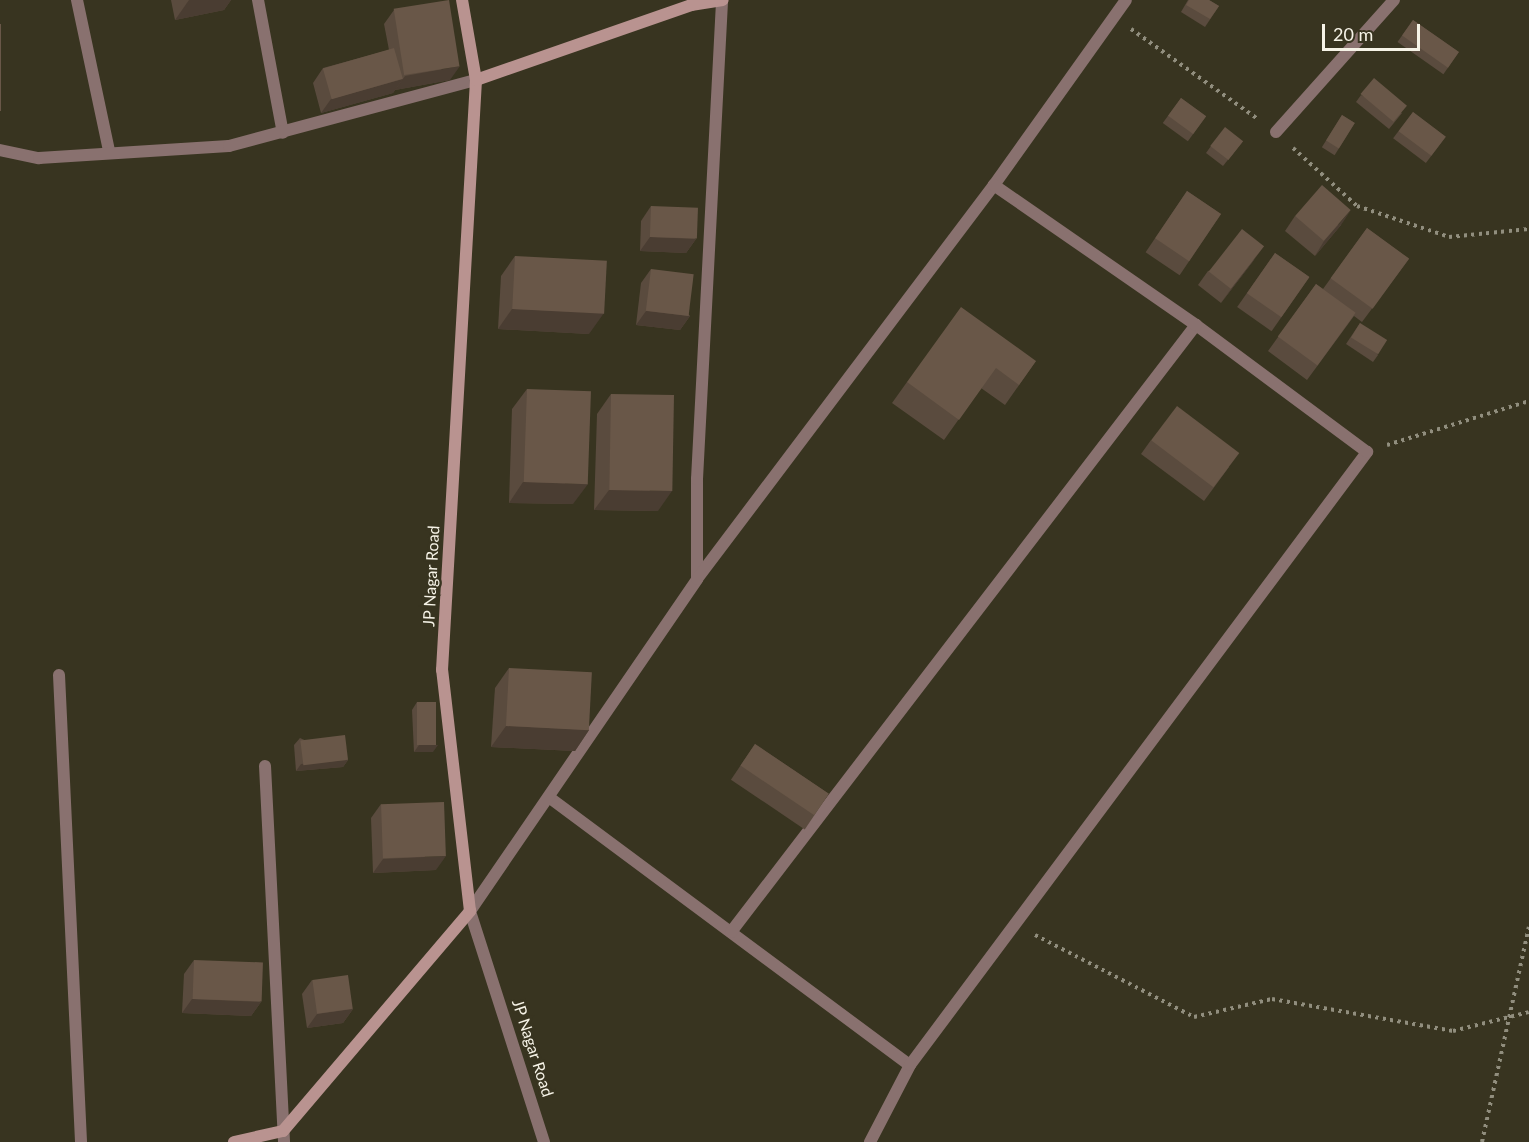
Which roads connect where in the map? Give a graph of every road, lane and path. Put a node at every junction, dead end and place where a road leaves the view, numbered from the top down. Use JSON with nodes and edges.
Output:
{"nodes":[{"id":1,"x":77,"y":0,"type":"edge"},
{"id":2,"x":258,"y":0,"type":"edge"},
{"id":3,"x":462,"y":0,"type":"edge"},
{"id":4,"x":722,"y":0,"type":"edge"},
{"id":5,"x":1126,"y":0,"type":"edge"},
{"id":6,"x":1395,"y":0,"type":"edge"},
{"id":7,"x":690,"y":3,"type":"edge"},
{"id":8,"x":1113,"y":16,"type":"junction"},
{"id":9,"x":476,"y":80,"type":"junction"},
{"id":10,"x":1276,"y":132,"type":"junction"},
{"id":11,"x":283,"y":133,"type":"junction"},
{"id":12,"x":0,"y":150,"type":"edge"},
{"id":13,"x":109,"y":151,"type":"junction"},
{"id":14,"x":994,"y":185,"type":"junction"},
{"id":15,"x":1529,"y":229,"type":"edge"},
{"id":16,"x":1196,"y":325,"type":"junction"},
{"id":17,"x":1529,"y":401,"type":"edge"},
{"id":18,"x":1367,"y":452,"type":"junction"},
{"id":19,"x":697,"y":579,"type":"junction"},
{"id":20,"x":59,"y":675,"type":"dead end"},
{"id":21,"x":265,"y":766,"type":"dead end"},
{"id":22,"x":550,"y":798,"type":"junction"},
{"id":23,"x":470,"y":911,"type":"junction"},
{"id":24,"x":1016,"y":925,"type":"junction"},
{"id":25,"x":1529,"y":927,"type":"edge"},
{"id":26,"x":731,"y":932,"type":"junction"},
{"id":27,"x":1529,"y":1012,"type":"edge"},
{"id":28,"x":1511,"y":1014,"type":"junction"},
{"id":29,"x":910,"y":1065,"type":"junction"},
{"id":30,"x":283,"y":1136,"type":"edge"},
{"id":31,"x":81,"y":1142,"type":"edge"},
{"id":32,"x":234,"y":1142,"type":"edge"},
{"id":33,"x":544,"y":1142,"type":"edge"},
{"id":34,"x":870,"y":1142,"type":"edge"},
{"id":35,"x":1482,"y":1142,"type":"edge"}],
"edges":[{"from":1,"to":13,"type":"street"},
{"from":2,"to":11,"type":"street"},
{"from":3,"to":9,"type":"street","name":"JP Nagar Road"},
{"from":4,"to":7,"type":"street"},
{"from":4,"to":19,"type":"street"},
{"from":5,"to":8,"type":"street"},
{"from":6,"to":10,"type":"street"},
{"from":7,"to":9,"type":"street"},
{"from":8,"to":10,"type":"path"},
{"from":8,"to":14,"type":"street"},
{"from":9,"to":11,"type":"street"},
{"from":9,"to":23,"type":"street","name":"JP Nagar Road"},
{"from":10,"to":15,"type":"path"},
{"from":11,"to":13,"type":"street"},
{"from":12,"to":13,"type":"street"},
{"from":14,"to":16,"type":"street"},
{"from":14,"to":19,"type":"street"},
{"from":16,"to":18,"type":"street"},
{"from":16,"to":26,"type":"street"},
{"from":17,"to":18,"type":"path"},
{"from":18,"to":24,"type":"street"},
{"from":19,"to":22,"type":"street"},
{"from":20,"to":31,"type":"street"},
{"from":21,"to":30,"type":"street"},
{"from":22,"to":23,"type":"street"},
{"from":22,"to":26,"type":"street"},
{"from":23,"to":30,"type":"street"},
{"from":23,"to":33,"type":"street","name":"JP Nagar Road"},
{"from":24,"to":28,"type":"path"},
{"from":24,"to":29,"type":"street"},
{"from":25,"to":28,"type":"path"},
{"from":26,"to":29,"type":"street"},
{"from":27,"to":28,"type":"path"},
{"from":28,"to":35,"type":"path"},
{"from":29,"to":34,"type":"street"},
{"from":30,"to":32,"type":"street"}]}
